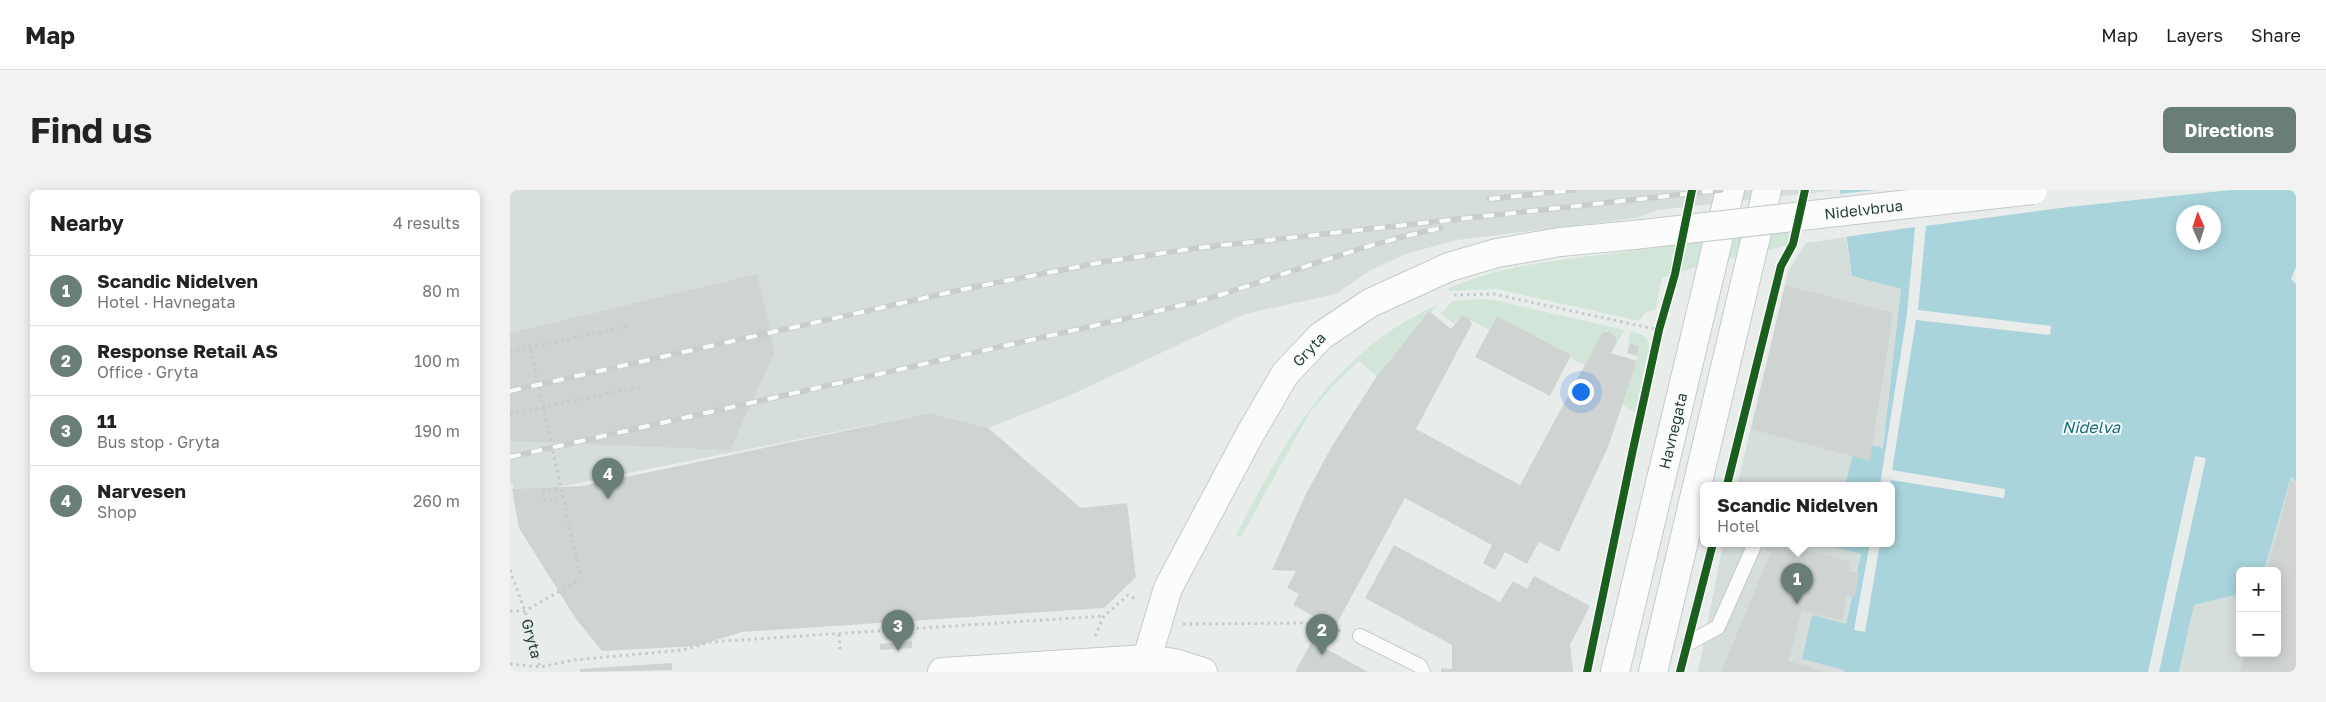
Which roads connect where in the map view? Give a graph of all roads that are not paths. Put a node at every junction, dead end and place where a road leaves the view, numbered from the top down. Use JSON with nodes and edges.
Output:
{"nodes":[{"id":1,"x":1730,"y":190,"type":"edge"},
{"id":2,"x":1767,"y":190,"type":"edge"},
{"id":3,"x":2033,"y":190,"type":"edge"},
{"id":4,"x":1634,"y":235,"type":"joint"},
{"id":5,"x":1754,"y":547,"type":"edge"},
{"id":6,"x":1360,"y":636,"type":"dead end"},
{"id":7,"x":1688,"y":644,"type":"dead end"},
{"id":8,"x":1144,"y":665,"type":"edge"},
{"id":9,"x":942,"y":672,"type":"edge"},
{"id":10,"x":1203,"y":672,"type":"edge"},
{"id":11,"x":1423,"y":672,"type":"edge"},
{"id":12,"x":1615,"y":672,"type":"edge"},
{"id":13,"x":1653,"y":672,"type":"edge"}],
"edges":[{"from":1,"to":12,"type":"main road","name":"Havnegata"},
{"from":2,"to":13,"type":"main road"},
{"from":3,"to":4,"type":"main road","name":"Nidelvbrua","bridge":true},
{"from":4,"to":8,"type":"main road","name":"Gryta"},
{"from":5,"to":7,"type":"lane"},
{"from":6,"to":11,"type":"lane"},
{"from":8,"to":9,"type":"main road"},
{"from":8,"to":10,"type":"main road"}]}
